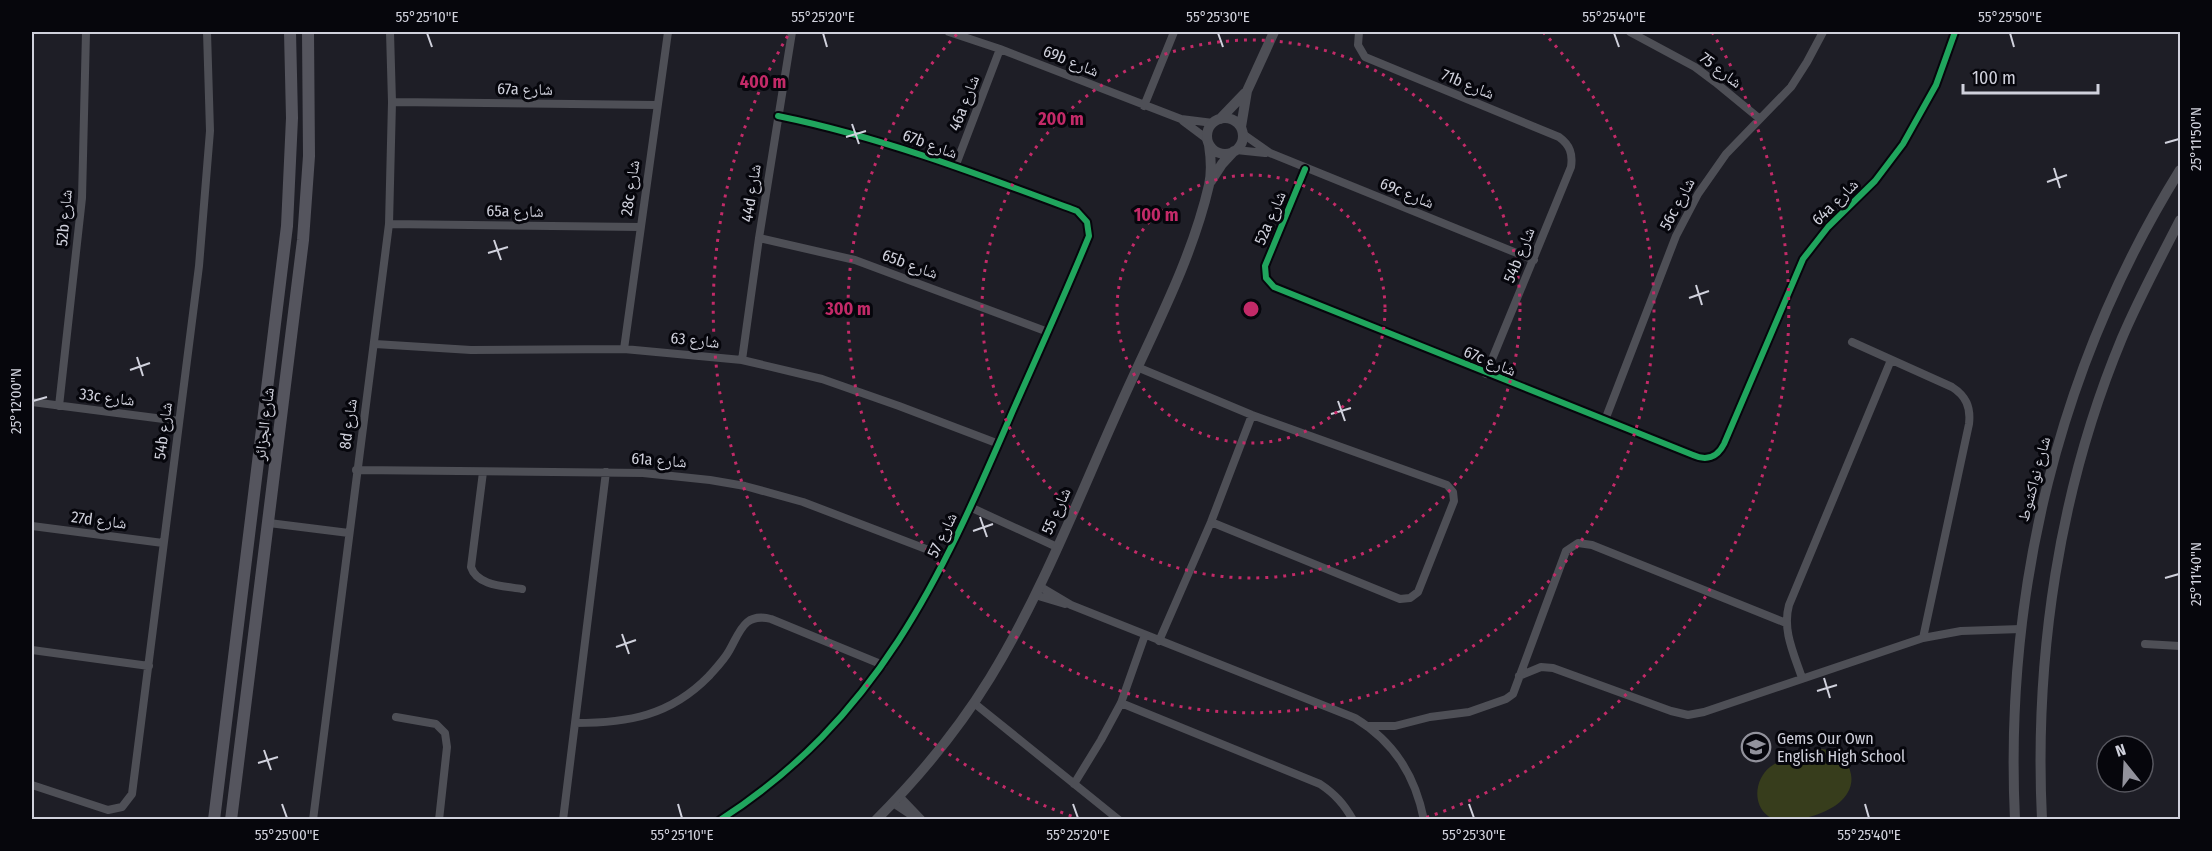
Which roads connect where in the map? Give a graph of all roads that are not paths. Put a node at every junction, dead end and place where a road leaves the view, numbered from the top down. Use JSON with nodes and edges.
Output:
{"nodes":[{"id":1,"x":87,"y":32,"type":"edge"},
{"id":2,"x":207,"y":32,"type":"edge"},
{"id":3,"x":308,"y":32,"type":"edge"},
{"id":4,"x":390,"y":32,"type":"edge"},
{"id":5,"x":668,"y":32,"type":"edge"},
{"id":6,"x":792,"y":32,"type":"edge"},
{"id":7,"x":949,"y":32,"type":"edge"},
{"id":8,"x":1174,"y":32,"type":"edge"},
{"id":9,"x":1274,"y":32,"type":"edge"},
{"id":10,"x":1359,"y":32,"type":"edge"},
{"id":11,"x":1630,"y":32,"type":"edge"},
{"id":12,"x":1823,"y":32,"type":"edge"},
{"id":13,"x":1955,"y":32,"type":"edge"},
{"id":14,"x":289,"y":33,"type":"edge"},
{"id":15,"x":1000,"y":49,"type":"junction"},
{"id":16,"x":1247,"y":91,"type":"junction"},
{"id":17,"x":392,"y":102,"type":"junction"},
{"id":18,"x":657,"y":105,"type":"junction"},
{"id":19,"x":1144,"y":106,"type":"junction"},
{"id":20,"x":777,"y":116,"type":"junction"},
{"id":21,"x":1181,"y":119,"type":"junction"},
{"id":22,"x":1760,"y":119,"type":"junction"},
{"id":23,"x":1216,"y":121,"type":"junction"},
{"id":24,"x":1242,"y":130,"type":"junction"},
{"id":25,"x":1208,"y":142,"type":"junction"},
{"id":26,"x":1569,"y":147,"type":"joint"},
{"id":27,"x":1235,"y":151,"type":"junction"},
{"id":28,"x":1270,"y":153,"type":"junction"},
{"id":29,"x":956,"y":167,"type":"junction"},
{"id":30,"x":1305,"y":169,"type":"junction"},
{"id":31,"x":2181,"y":171,"type":"edge"},
{"id":32,"x":1210,"y":184,"type":"junction"},
{"id":33,"x":1070,"y":208,"type":"joint"},
{"id":34,"x":2181,"y":220,"type":"edge"},
{"id":35,"x":389,"y":224,"type":"junction"},
{"id":36,"x":640,"y":227,"type":"junction"},
{"id":37,"x":759,"y":238,"type":"junction"},
{"id":38,"x":1534,"y":260,"type":"junction"},
{"id":39,"x":1266,"y":278,"type":"joint"},
{"id":40,"x":1048,"y":332,"type":"junction"},
{"id":41,"x":1852,"y":342,"type":"dead end"},
{"id":42,"x":375,"y":344,"type":"junction"},
{"id":43,"x":624,"y":349,"type":"junction"},
{"id":44,"x":742,"y":360,"type":"junction"},
{"id":45,"x":1892,"y":360,"type":"junction"},
{"id":46,"x":1137,"y":367,"type":"junction"},
{"id":47,"x":1486,"y":374,"type":"junction"},
{"id":48,"x":32,"y":402,"type":"edge"},
{"id":49,"x":59,"y":406,"type":"junction"},
{"id":50,"x":1252,"y":415,"type":"junction"},
{"id":51,"x":1605,"y":420,"type":"junction"},
{"id":52,"x":179,"y":422,"type":"junction"},
{"id":53,"x":999,"y":444,"type":"junction"},
{"id":54,"x":1710,"y":458,"type":"joint"},
{"id":55,"x":356,"y":470,"type":"junction"},
{"id":56,"x":483,"y":472,"type":"junction"},
{"id":57,"x":606,"y":472,"type":"junction"},
{"id":58,"x":970,"y":507,"type":"junction"},
{"id":59,"x":1211,"y":522,"type":"junction"},
{"id":60,"x":269,"y":523,"type":"junction"},
{"id":61,"x":32,"y":526,"type":"edge"},
{"id":62,"x":349,"y":533,"type":"junction"},
{"id":63,"x":163,"y":543,"type":"junction"},
{"id":64,"x":1057,"y":547,"type":"junction"},
{"id":65,"x":947,"y":557,"type":"junction"},
{"id":66,"x":522,"y":590,"type":"dead end"},
{"id":67,"x":1037,"y":591,"type":"junction"},
{"id":68,"x":1786,"y":623,"type":"junction"},
{"id":69,"x":2021,"y":629,"type":"junction"},
{"id":70,"x":1145,"y":635,"type":"junction"},
{"id":71,"x":1923,"y":638,"type":"junction"},
{"id":72,"x":1159,"y":641,"type":"junction"},
{"id":73,"x":2145,"y":644,"type":"dead end"},
{"id":74,"x":2181,"y":646,"type":"edge"},
{"id":75,"x":32,"y":650,"type":"edge"},
{"id":76,"x":883,"y":665,"type":"junction"},
{"id":77,"x":149,"y":666,"type":"junction"},
{"id":78,"x":1519,"y":676,"type":"junction"},
{"id":79,"x":1802,"y":678,"type":"junction"},
{"id":80,"x":974,"y":703,"type":"junction"},
{"id":81,"x":1121,"y":703,"type":"junction"},
{"id":82,"x":396,"y":717,"type":"dead end"},
{"id":83,"x":574,"y":723,"type":"junction"},
{"id":84,"x":1368,"y":726,"type":"junction"},
{"id":85,"x":1074,"y":784,"type":"junction"},
{"id":86,"x":32,"y":785,"type":"edge"},
{"id":87,"x":896,"y":799,"type":"junction"},
{"id":88,"x":214,"y":819,"type":"edge"},
{"id":89,"x":231,"y":819,"type":"edge"},
{"id":90,"x":313,"y":819,"type":"edge"},
{"id":91,"x":439,"y":819,"type":"edge"},
{"id":92,"x":563,"y":819,"type":"edge"},
{"id":93,"x":720,"y":819,"type":"edge"},
{"id":94,"x":876,"y":819,"type":"edge"},
{"id":95,"x":920,"y":819,"type":"edge"},
{"id":96,"x":1119,"y":819,"type":"edge"},
{"id":97,"x":1353,"y":819,"type":"edge"},
{"id":98,"x":1425,"y":819,"type":"edge"},
{"id":99,"x":2015,"y":819,"type":"edge"},
{"id":100,"x":2042,"y":819,"type":"edge"}],
"edges":[{"from":1,"to":49,"type":"street","name":"52b شارع"},
{"from":2,"to":52,"type":"street","name":"54b شارع"},
{"from":3,"to":60,"type":"main road","name":"شارع الجزائر"},
{"from":4,"to":17,"type":"street","name":"8d شارع"},
{"from":5,"to":18,"type":"street","name":"28c شارع"},
{"from":6,"to":20,"type":"street","name":"44d شارع"},
{"from":7,"to":15,"type":"street","name":"69b شارع"},
{"from":8,"to":19,"type":"street"},
{"from":9,"to":16,"type":"street"},
{"from":10,"to":26,"type":"street","name":"71b شارع"},
{"from":11,"to":22,"type":"street","name":"شارع 75"},
{"from":12,"to":22,"type":"street","name":"56c شارع"},
{"from":13,"to":54,"type":"street","name":"64a شارع"},
{"from":14,"to":88,"type":"main road","name":"شارع الجزائر"},
{"from":15,"to":19,"type":"street","name":"69b شارع"},
{"from":15,"to":29,"type":"street","name":"46a شارع"},
{"from":16,"to":23,"type":"street"},
{"from":16,"to":24,"type":"street"},
{"from":17,"to":18,"type":"street","name":"67a شارع"},
{"from":17,"to":35,"type":"street","name":"8d شارع"},
{"from":18,"to":36,"type":"street","name":"28c شارع"},
{"from":19,"to":21,"type":"street","name":"69b شارع"},
{"from":20,"to":29,"type":"street","name":"67b شارع"},
{"from":20,"to":37,"type":"street","name":"44d شارع"},
{"from":21,"to":23,"type":"street","name":"69b شارع"},
{"from":21,"to":25,"type":"street","name":"69b شارع"},
{"from":22,"to":51,"type":"street","name":"56c شارع"},
{"from":23,"to":24,"type":"street"},
{"from":23,"to":25,"type":"street"},
{"from":24,"to":27,"type":"street"},
{"from":24,"to":28,"type":"street","name":"69c شارع"},
{"from":25,"to":27,"type":"street"},
{"from":25,"to":32,"type":"street","name":"شارع 55"},
{"from":26,"to":38,"type":"street","name":"54b شارع"},
{"from":27,"to":28,"type":"street","name":"69c شارع"},
{"from":27,"to":32,"type":"street","name":"شارع 55"},
{"from":28,"to":30,"type":"street","name":"69c شارع"},
{"from":29,"to":33,"type":"street","name":"67b شارع"},
{"from":30,"to":38,"type":"street","name":"69c شارع"},
{"from":30,"to":39,"type":"street","name":"52a شارع"},
{"from":31,"to":69,"type":"street","name":"شارع نواكشوط"},
{"from":32,"to":46,"type":"street","name":"شارع 55"},
{"from":33,"to":40,"type":"street","name":"شارع 57"},
{"from":34,"to":100,"type":"street"},
{"from":35,"to":36,"type":"street","name":"65a شارع"},
{"from":35,"to":42,"type":"street","name":"8d شارع"},
{"from":36,"to":43,"type":"street","name":"28c شارع"},
{"from":37,"to":40,"type":"street","name":"65b شارع"},
{"from":37,"to":44,"type":"street","name":"44d شارع"},
{"from":38,"to":47,"type":"street","name":"54b شارع"},
{"from":39,"to":47,"type":"street","name":"67c شارع"},
{"from":40,"to":53,"type":"street","name":"شارع 57"},
{"from":41,"to":45,"type":"street"},
{"from":42,"to":43,"type":"street","name":"شارع 63"},
{"from":42,"to":55,"type":"street","name":"8d شارع"},
{"from":43,"to":44,"type":"street","name":"شارع 63"},
{"from":44,"to":53,"type":"street","name":"شارع 63"},
{"from":45,"to":68,"type":"street"},
{"from":45,"to":71,"type":"street"},
{"from":46,"to":50,"type":"street"},
{"from":46,"to":64,"type":"street","name":"شارع 55"},
{"from":47,"to":51,"type":"street","name":"67c شارع"},
{"from":48,"to":49,"type":"street","name":"33c شارع"},
{"from":49,"to":52,"type":"street","name":"33c شارع"},
{"from":50,"to":59,"type":"street"},
{"from":50,"to":59,"type":"street"},
{"from":51,"to":54,"type":"street","name":"67c شارع"},
{"from":52,"to":63,"type":"street","name":"54b شارع"},
{"from":53,"to":58,"type":"street","name":"شارع 57"},
{"from":55,"to":56,"type":"street","name":"61a شارع"},
{"from":55,"to":62,"type":"street","name":"8d شارع"},
{"from":56,"to":57,"type":"street","name":"61a شارع"},
{"from":56,"to":66,"type":"street"},
{"from":57,"to":65,"type":"street","name":"61a شارع"},
{"from":57,"to":83,"type":"street"},
{"from":58,"to":64,"type":"street"},
{"from":58,"to":65,"type":"street","name":"شارع 57"},
{"from":59,"to":72,"type":"street"},
{"from":60,"to":62,"type":"street"},
{"from":60,"to":89,"type":"main road","name":"شارع الجزائر"},
{"from":61,"to":63,"type":"street","name":"27d شارع"},
{"from":62,"to":90,"type":"street","name":"8d شارع"},
{"from":63,"to":77,"type":"street","name":"54b شارع"},
{"from":64,"to":67,"type":"street","name":"شارع 55"},
{"from":65,"to":76,"type":"street","name":"شارع 57"},
{"from":67,"to":70,"type":"street"},
{"from":67,"to":80,"type":"street","name":"شارع 55"},
{"from":68,"to":78,"type":"street"},
{"from":68,"to":79,"type":"street"},
{"from":69,"to":71,"type":"street"},
{"from":69,"to":99,"type":"street","name":"شارع نواكشوط"},
{"from":70,"to":72,"type":"street"},
{"from":70,"to":81,"type":"street"},
{"from":71,"to":79,"type":"street"},
{"from":72,"to":84,"type":"street"},
{"from":73,"to":74,"type":"street"},
{"from":75,"to":77,"type":"street"},
{"from":76,"to":83,"type":"street"},
{"from":76,"to":93,"type":"street","name":"شارع 57"},
{"from":77,"to":86,"type":"street","name":"54b شارع"},
{"from":78,"to":79,"type":"street"},
{"from":78,"to":84,"type":"street"},
{"from":80,"to":85,"type":"street"},
{"from":80,"to":87,"type":"street","name":"شارع 55"},
{"from":81,"to":85,"type":"street"},
{"from":81,"to":97,"type":"street"},
{"from":82,"to":91,"type":"street"},
{"from":83,"to":92,"type":"street"},
{"from":84,"to":98,"type":"street"},
{"from":85,"to":96,"type":"street"},
{"from":87,"to":94,"type":"street","name":"شارع 55"},
{"from":87,"to":95,"type":"street"}]}
